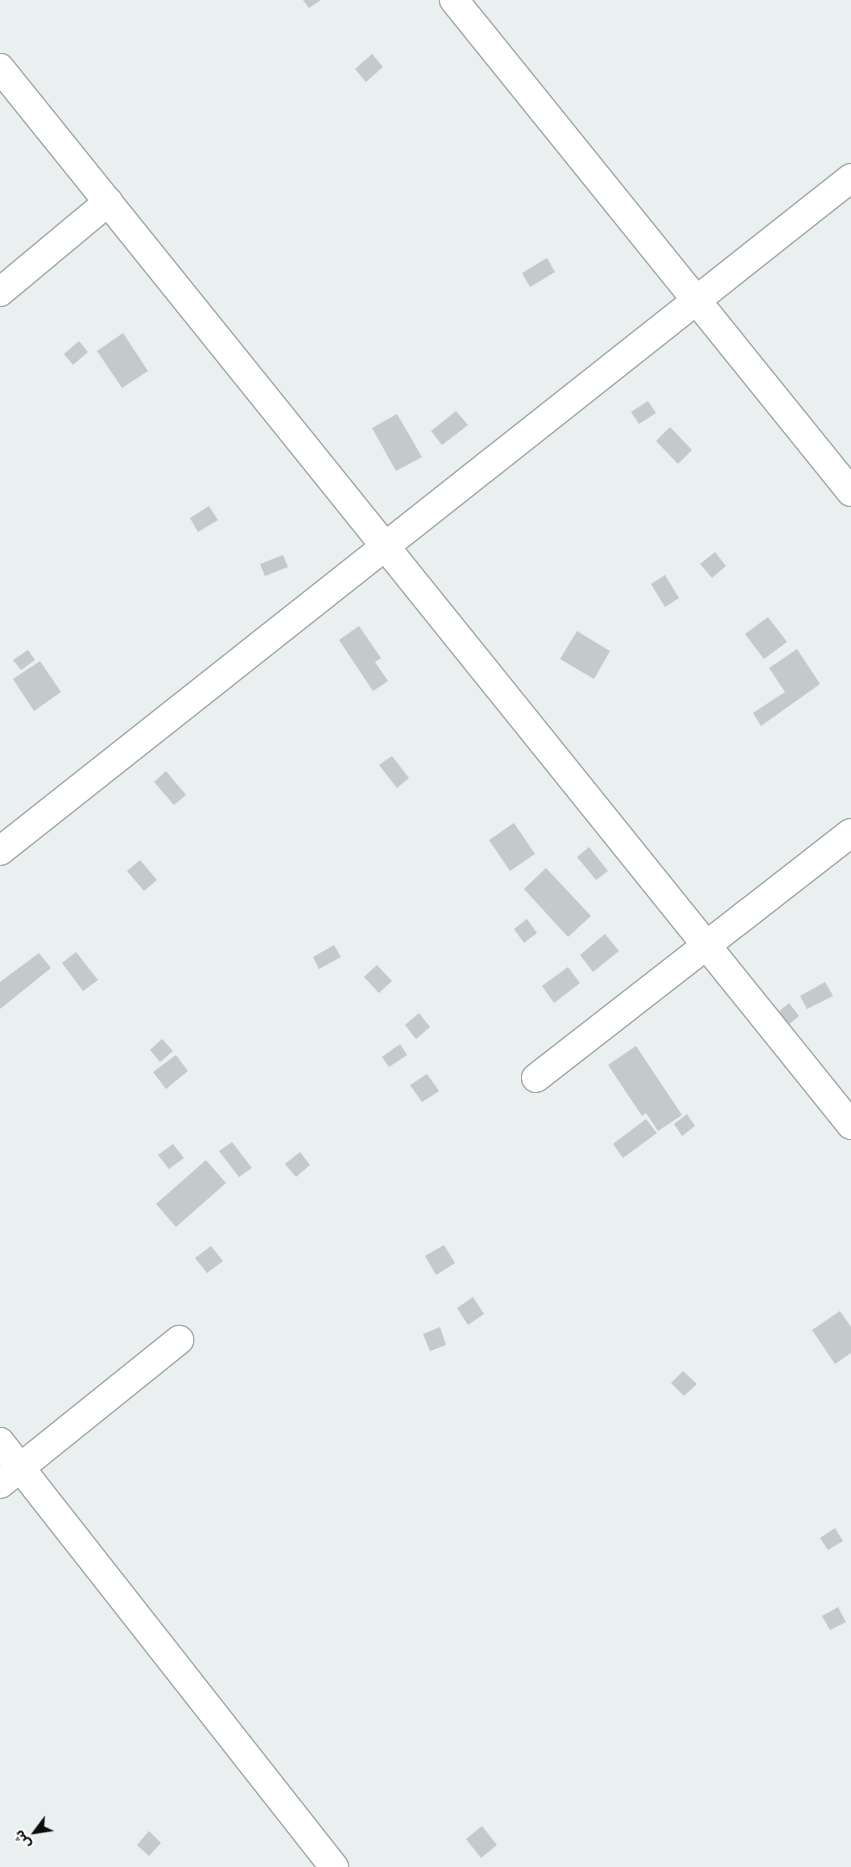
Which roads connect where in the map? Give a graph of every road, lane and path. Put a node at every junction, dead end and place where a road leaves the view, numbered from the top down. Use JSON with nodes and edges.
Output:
{"nodes":[{"id":1,"x":454,"y":0,"type":"edge"},
{"id":2,"x":0,"y":68,"type":"edge"},
{"id":3,"x":851,"y":178,"type":"edge"},
{"id":4,"x":108,"y":202,"type":"junction"},
{"id":5,"x":0,"y":292,"type":"edge"},
{"id":6,"x":696,"y":300,"type":"junction"},
{"id":7,"x":851,"y":492,"type":"edge"},
{"id":8,"x":385,"y":546,"type":"junction"},
{"id":9,"x":851,"y":832,"type":"edge"},
{"id":10,"x":0,"y":852,"type":"edge"},
{"id":11,"x":706,"y":945,"type":"junction"},
{"id":12,"x":536,"y":1078,"type":"dead end"},
{"id":13,"x":851,"y":1124,"type":"edge"},
{"id":14,"x":179,"y":1340,"type":"dead end"},
{"id":15,"x":0,"y":1442,"type":"edge"},
{"id":16,"x":10,"y":1476,"type":"edge"},
{"id":17,"x":334,"y":1867,"type":"edge"}],
"edges":[{"from":1,"to":6,"type":"street"},
{"from":2,"to":4,"type":"street"},
{"from":3,"to":6,"type":"street"},
{"from":4,"to":5,"type":"street"},
{"from":4,"to":8,"type":"street"},
{"from":6,"to":7,"type":"street"},
{"from":6,"to":8,"type":"street"},
{"from":8,"to":10,"type":"street"},
{"from":8,"to":11,"type":"street"},
{"from":9,"to":11,"type":"street"},
{"from":11,"to":12,"type":"street"},
{"from":11,"to":13,"type":"street"},
{"from":14,"to":16,"type":"street"},
{"from":15,"to":16,"type":"street"},
{"from":16,"to":17,"type":"street"}]}
